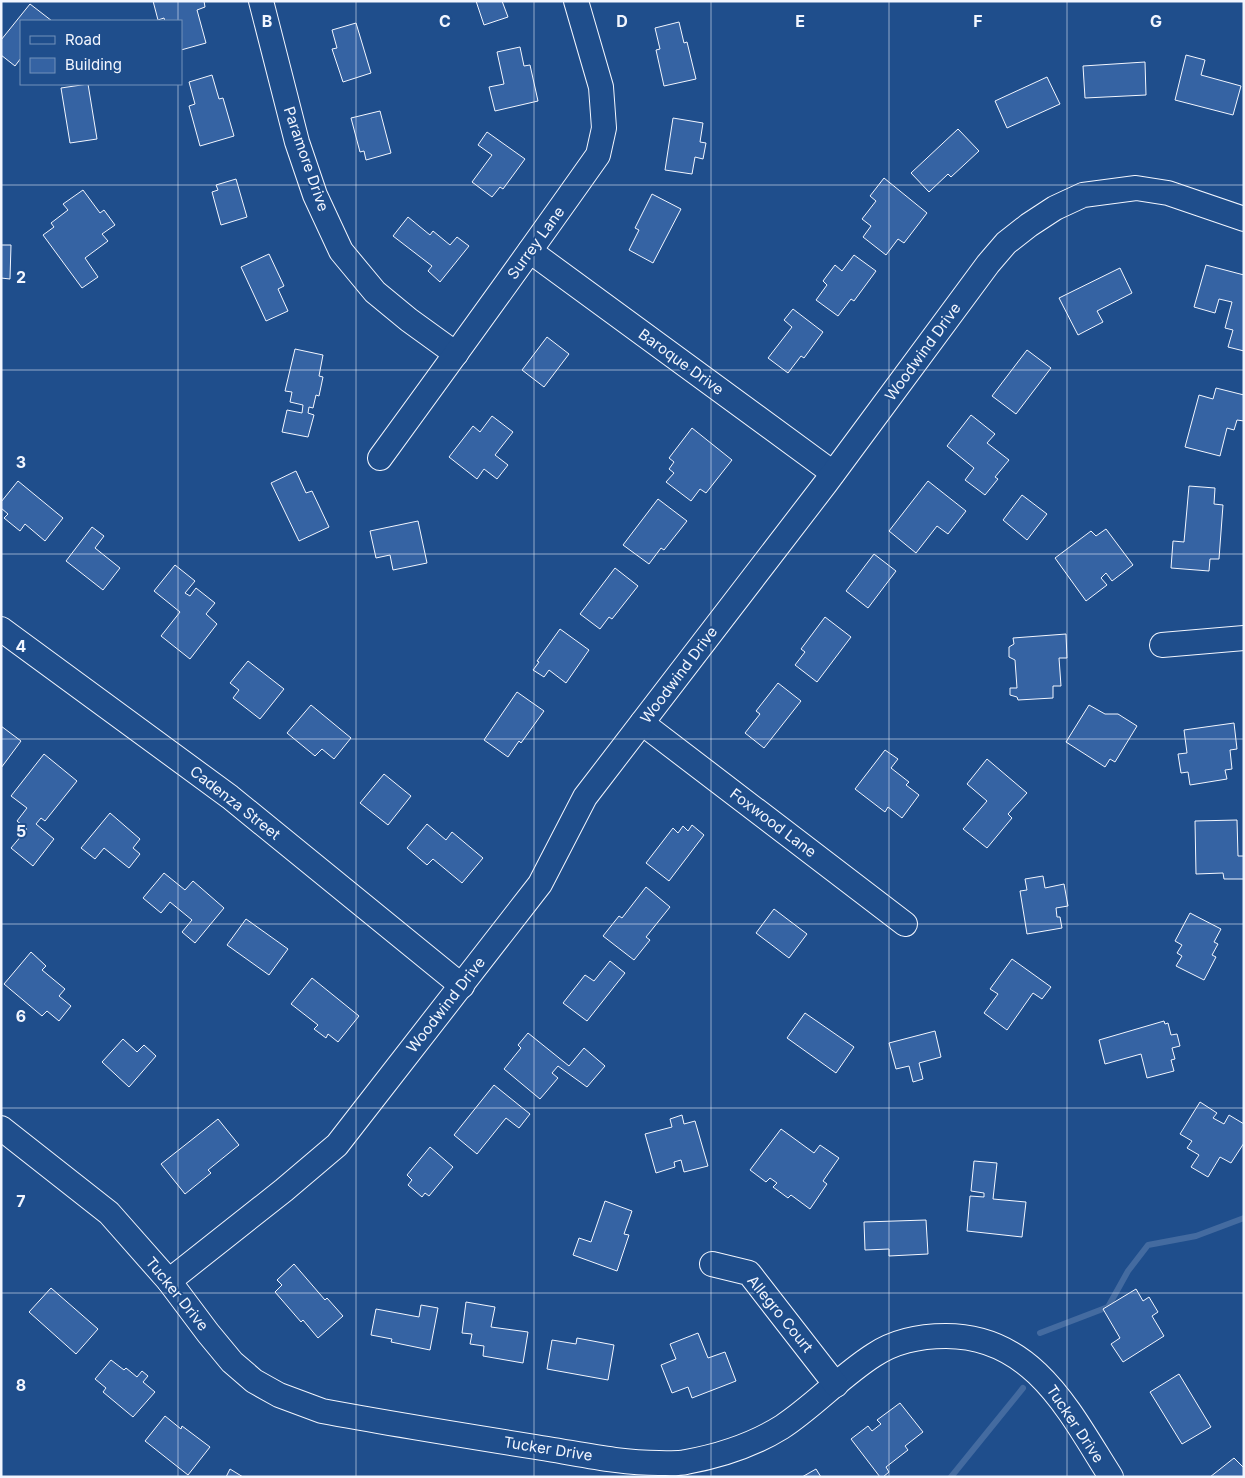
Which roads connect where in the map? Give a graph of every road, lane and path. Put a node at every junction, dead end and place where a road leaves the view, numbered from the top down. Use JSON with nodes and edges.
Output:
{"nodes":[{"id":1,"x":261,"y":1,"type":"edge"},
{"id":2,"x":576,"y":1,"type":"edge"},
{"id":3,"x":1244,"y":219,"type":"edge"},
{"id":4,"x":530,"y":251,"type":"junction"},
{"id":5,"x":456,"y":354,"type":"junction"},
{"id":6,"x":380,"y":458,"type":"dead end"},
{"id":7,"x":833,"y":474,"type":"junction"},
{"id":8,"x":1,"y":629,"type":"edge"},
{"id":9,"x":1244,"y":638,"type":"edge"},
{"id":10,"x":1162,"y":645,"type":"dead end"},
{"id":11,"x":642,"y":723,"type":"junction"},
{"id":12,"x":905,"y":924,"type":"dead end"},
{"id":13,"x":462,"y":986,"type":"junction"},
{"id":14,"x":1,"y":1128,"type":"edge"},
{"id":15,"x":712,"y":1264,"type":"dead end"},
{"id":16,"x":170,"y":1281,"type":"junction"},
{"id":17,"x":836,"y":1385,"type":"junction"},
{"id":18,"x":1111,"y":1477,"type":"edge"}],
"edges":[{"from":1,"to":5,"type":"street","name":"Paramore Drive"},
{"from":2,"to":4,"type":"street","name":"Surrey Lane"},
{"from":3,"to":7,"type":"street","name":"Woodwind Drive"},
{"from":4,"to":5,"type":"street","name":"Surrey Lane"},
{"from":4,"to":7,"type":"street","name":"Baroque Drive"},
{"from":5,"to":6,"type":"street","name":"Surrey Lane"},
{"from":7,"to":11,"type":"street","name":"Woodwind Drive"},
{"from":8,"to":13,"type":"street","name":"Cadenza Street"},
{"from":9,"to":10,"type":"street"},
{"from":11,"to":12,"type":"street","name":"Foxwood Lane"},
{"from":11,"to":13,"type":"street","name":"Woodwind Drive"},
{"from":13,"to":16,"type":"street","name":"Woodwind Drive"},
{"from":14,"to":16,"type":"street","name":"Tucker Drive"},
{"from":15,"to":17,"type":"street","name":"Allegro Court"},
{"from":16,"to":17,"type":"street","name":"Tucker Drive"},
{"from":17,"to":18,"type":"street","name":"Tucker Drive"}]}
